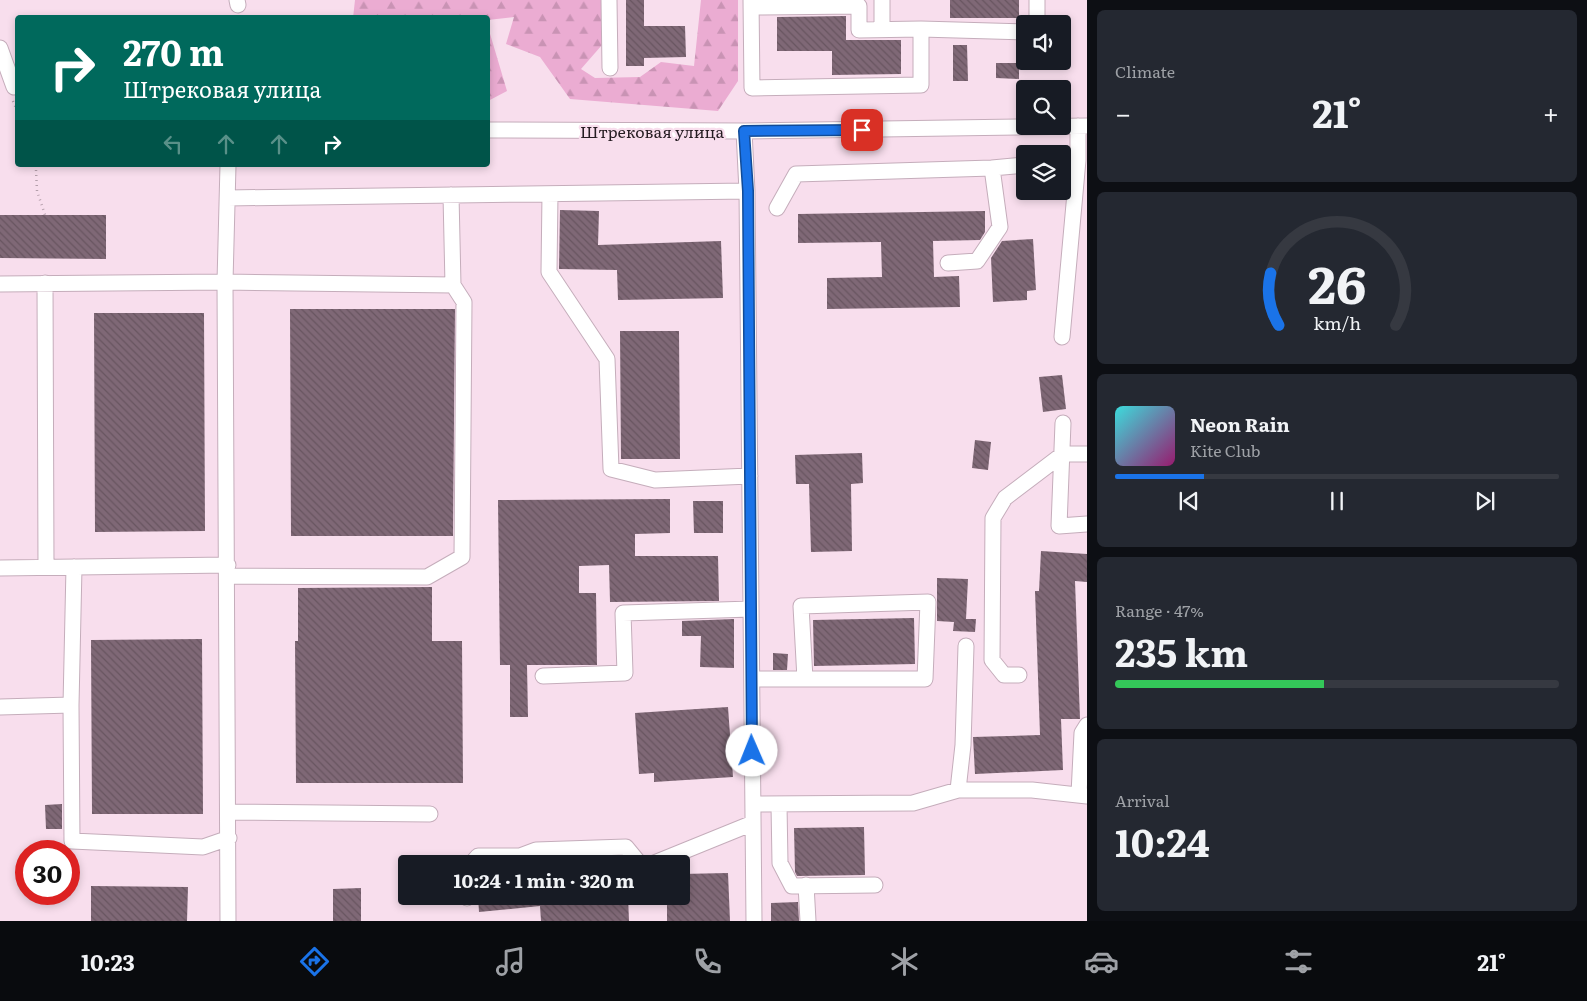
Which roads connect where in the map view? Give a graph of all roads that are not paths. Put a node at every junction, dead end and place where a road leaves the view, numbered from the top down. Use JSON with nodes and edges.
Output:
{"nodes":[{"id":1,"x":609,"y":0,"type":"edge"},
{"id":2,"x":882,"y":0,"type":"edge"},
{"id":3,"x":1037,"y":0,"type":"edge"},
{"id":4,"x":751,"y":4,"type":"edge"},
{"id":5,"x":1037,"y":15,"type":"edge"},
{"id":6,"x":882,"y":29,"type":"junction"},
{"id":7,"x":921,"y":29,"type":"junction"},
{"id":8,"x":1016,"y":32,"type":"edge"},
{"id":9,"x":0,"y":48,"type":"edge"},
{"id":10,"x":610,"y":68,"type":"dead end"},
{"id":11,"x":12,"y":92,"type":"road end"},
{"id":12,"x":1083,"y":126,"type":"edge"},
{"id":13,"x":490,"y":130,"type":"edge"},
{"id":14,"x":744,"y":131,"type":"junction"},
{"id":15,"x":1078,"y":160,"type":"junction"},
{"id":16,"x":1071,"y":161,"type":"edge"},
{"id":17,"x":1016,"y":166,"type":"edge"},
{"id":18,"x":228,"y":167,"type":"edge"},
{"id":19,"x":992,"y":168,"type":"junction"},
{"id":20,"x":748,"y":191,"type":"junction"},
{"id":21,"x":550,"y":194,"type":"junction"},
{"id":22,"x":451,"y":195,"type":"junction"},
{"id":23,"x":228,"y":198,"type":"junction"},
{"id":24,"x":777,"y":208,"type":"dead end"},
{"id":25,"x":948,"y":263,"type":"dead end"},
{"id":26,"x":225,"y":282,"type":"junction"},
{"id":27,"x":45,"y":283,"type":"junction"},
{"id":28,"x":0,"y":284,"type":"edge"},
{"id":29,"x":453,"y":285,"type":"junction"},
{"id":30,"x":1062,"y":337,"type":"dead end"},
{"id":31,"x":1063,"y":423,"type":"dead end"},
{"id":32,"x":1063,"y":454,"type":"junction"},
{"id":33,"x":1087,"y":454,"type":"edge"},
{"id":34,"x":750,"y":476,"type":"junction"},
{"id":35,"x":1087,"y":524,"type":"edge"},
{"id":36,"x":74,"y":567,"type":"junction"},
{"id":37,"x":0,"y":568,"type":"edge"},
{"id":38,"x":46,"y":568,"type":"junction"},
{"id":39,"x":228,"y":570,"type":"junction"},
{"id":40,"x":751,"y":609,"type":"junction"},
{"id":41,"x":966,"y":646,"type":"dead end"},
{"id":42,"x":1020,"y":675,"type":"dead end"},
{"id":43,"x":543,"y":676,"type":"dead end"},
{"id":44,"x":752,"y":679,"type":"junction"},
{"id":45,"x":805,"y":679,"type":"junction"},
{"id":46,"x":71,"y":705,"type":"junction"},
{"id":47,"x":0,"y":707,"type":"edge"},
{"id":48,"x":1087,"y":725,"type":"edge"},
{"id":49,"x":958,"y":790,"type":"junction"},
{"id":50,"x":1083,"y":795,"type":"edge"},
{"id":51,"x":753,"y":804,"type":"junction"},
{"id":52,"x":779,"y":805,"type":"junction"},
{"id":53,"x":228,"y":812,"type":"junction"},
{"id":54,"x":430,"y":814,"type":"dead end"},
{"id":55,"x":753,"y":823,"type":"junction"},
{"id":56,"x":229,"y":838,"type":"junction"},
{"id":57,"x":523,"y":855,"type":"edge"},
{"id":58,"x":633,"y":855,"type":"edge"},
{"id":59,"x":674,"y":855,"type":"edge"},
{"id":60,"x":806,"y":885,"type":"junction"},
{"id":61,"x":875,"y":885,"type":"dead end"},
{"id":62,"x":228,"y":921,"type":"edge"},
{"id":63,"x":754,"y":921,"type":"edge"},
{"id":64,"x":808,"y":921,"type":"edge"}],
"edges":[{"from":1,"to":10,"type":"street"},
{"from":2,"to":6,"type":"street"},
{"from":3,"to":5,"type":"street"},
{"from":4,"to":6,"type":"street"},
{"from":4,"to":7,"type":"street"},
{"from":6,"to":7,"type":"street"},
{"from":7,"to":8,"type":"street"},
{"from":9,"to":11,"type":"street"},
{"from":12,"to":14,"type":"street","name":"Штрековая улица"},
{"from":12,"to":15,"type":"street"},
{"from":13,"to":14,"type":"street","name":"Штрековая улица"},
{"from":14,"to":20,"type":"street"},
{"from":15,"to":16,"type":"street"},
{"from":15,"to":30,"type":"street"},
{"from":17,"to":19,"type":"street"},
{"from":18,"to":23,"type":"street"},
{"from":19,"to":24,"type":"street"},
{"from":19,"to":25,"type":"street"},
{"from":20,"to":21,"type":"street"},
{"from":20,"to":34,"type":"street"},
{"from":21,"to":22,"type":"street"},
{"from":21,"to":34,"type":"street"},
{"from":22,"to":23,"type":"street"},
{"from":22,"to":29,"type":"street"},
{"from":23,"to":26,"type":"street"},
{"from":26,"to":27,"type":"street"},
{"from":26,"to":29,"type":"street"},
{"from":26,"to":39,"type":"street"},
{"from":27,"to":28,"type":"street"},
{"from":27,"to":38,"type":"street"},
{"from":29,"to":39,"type":"street"},
{"from":31,"to":32,"type":"street"},
{"from":32,"to":33,"type":"street"},
{"from":32,"to":35,"type":"street"},
{"from":32,"to":42,"type":"street"},
{"from":34,"to":40,"type":"street"},
{"from":36,"to":38,"type":"street"},
{"from":36,"to":39,"type":"street"},
{"from":36,"to":46,"type":"street"},
{"from":37,"to":38,"type":"street"},
{"from":39,"to":53,"type":"street"},
{"from":40,"to":43,"type":"street"},
{"from":40,"to":44,"type":"street"},
{"from":41,"to":49,"type":"street"},
{"from":44,"to":45,"type":"street"},
{"from":44,"to":51,"type":"street"},
{"from":45,"to":45,"type":"street"},
{"from":46,"to":47,"type":"street"},
{"from":46,"to":56,"type":"street"},
{"from":48,"to":50,"type":"street"},
{"from":49,"to":50,"type":"street"},
{"from":49,"to":52,"type":"street"},
{"from":51,"to":52,"type":"street"},
{"from":51,"to":55,"type":"street"},
{"from":52,"to":60,"type":"street"},
{"from":53,"to":54,"type":"street"},
{"from":53,"to":56,"type":"street"},
{"from":55,"to":59,"type":"street"},
{"from":55,"to":63,"type":"street"},
{"from":56,"to":62,"type":"street"},
{"from":57,"to":58,"type":"street"},
{"from":60,"to":61,"type":"street"},
{"from":60,"to":64,"type":"street"}]}
